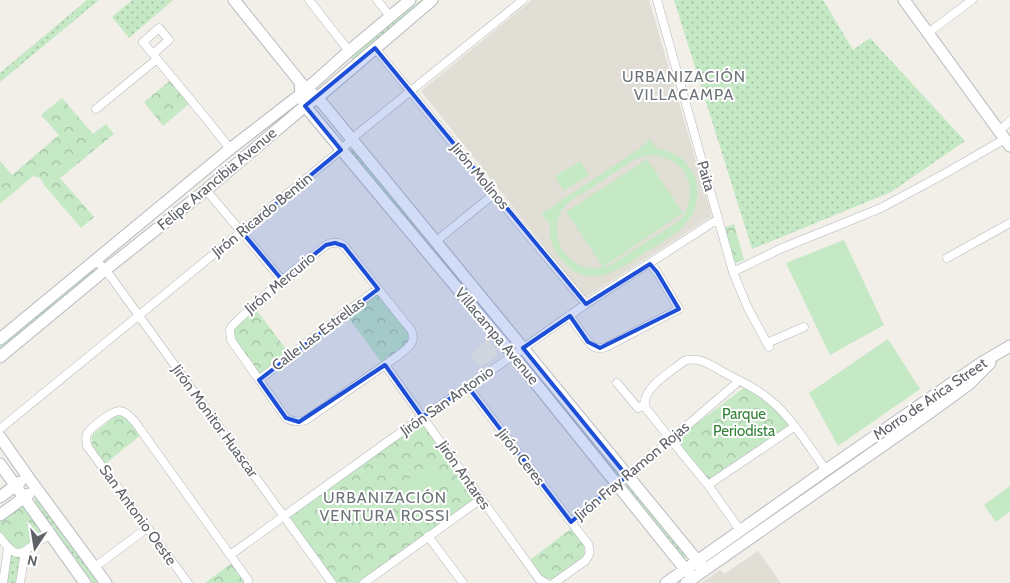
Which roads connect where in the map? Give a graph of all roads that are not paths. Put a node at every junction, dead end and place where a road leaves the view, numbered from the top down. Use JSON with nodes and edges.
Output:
{"nodes":[{"id":1,"x":234,"y":0,"type":"edge"},
{"id":2,"x":309,"y":0,"type":"edge"},
{"id":3,"x":377,"y":0,"type":"edge"},
{"id":4,"x":410,"y":0,"type":"edge"},
{"id":5,"x":432,"y":0,"type":"edge"},
{"id":6,"x":507,"y":0,"type":"edge"},
{"id":7,"x":524,"y":0,"type":"edge"},
{"id":8,"x":657,"y":0,"type":"edge"},
{"id":9,"x":904,"y":0,"type":"edge"},
{"id":10,"x":972,"y":0,"type":"edge"},
{"id":11,"x":514,"y":8,"type":"junction"},
{"id":12,"x":390,"y":16,"type":"junction"},
{"id":13,"x":928,"y":33,"type":"junction"},
{"id":14,"x":375,"y":48,"type":"junction"},
{"id":15,"x":350,"y":51,"type":"junction"},
{"id":16,"x":303,"y":88,"type":"junction"},
{"id":17,"x":411,"y":92,"type":"junction"},
{"id":18,"x":317,"y":97,"type":"junction"},
{"id":19,"x":305,"y":106,"type":"junction"},
{"id":20,"x":96,"y":109,"type":"dead end"},
{"id":21,"x":1010,"y":121,"type":"edge"},
{"id":22,"x":1005,"y":138,"type":"edge"},
{"id":23,"x":352,"y":139,"type":"junction"},
{"id":24,"x":230,"y":148,"type":"junction"},
{"id":25,"x":341,"y":150,"type":"junction"},
{"id":26,"x":206,"y":190,"type":"junction"},
{"id":27,"x":494,"y":194,"type":"junction"},
{"id":28,"x":718,"y":219,"type":"junction"},
{"id":29,"x":1010,"y":223,"type":"edge"},
{"id":30,"x":242,"y":232,"type":"junction"},
{"id":31,"x":435,"y":242,"type":"junction"},
{"id":32,"x":947,"y":258,"type":"dead end"},
{"id":33,"x":96,"y":260,"type":"junction"},
{"id":34,"x":650,"y":264,"type":"junction"},
{"id":35,"x":105,"y":270,"type":"junction"},
{"id":36,"x":733,"y":272,"type":"junction"},
{"id":37,"x":282,"y":280,"type":"junction"},
{"id":38,"x":378,"y":289,"type":"junction"},
{"id":39,"x":586,"y":304,"type":"junction"},
{"id":40,"x":139,"y":316,"type":"junction"},
{"id":41,"x":570,"y":316,"type":"junction"},
{"id":42,"x":804,"y":327,"type":"dead end"},
{"id":43,"x":0,"y":339,"type":"edge"},
{"id":44,"x":1010,"y":346,"type":"edge"},
{"id":45,"x":518,"y":352,"type":"junction"},
{"id":46,"x":0,"y":357,"type":"edge"},
{"id":47,"x":386,"y":365,"type":"junction"},
{"id":48,"x":259,"y":380,"type":"junction"},
{"id":49,"x":739,"y":381,"type":"junction"},
{"id":50,"x":617,"y":383,"type":"dead end"},
{"id":51,"x":468,"y":387,"type":"junction"},
{"id":52,"x":645,"y":404,"type":"junction"},
{"id":53,"x":924,"y":409,"type":"junction"},
{"id":54,"x":422,"y":417,"type":"junction"},
{"id":55,"x":794,"y":426,"type":"junction"},
{"id":56,"x":0,"y":429,"type":"edge"},
{"id":57,"x":0,"y":437,"type":"edge"},
{"id":58,"x":670,"y":440,"type":"junction"},
{"id":59,"x":0,"y":464,"type":"edge"},
{"id":60,"x":826,"y":470,"type":"junction"},
{"id":61,"x":627,"y":476,"type":"junction"},
{"id":62,"x":28,"y":477,"type":"junction"},
{"id":63,"x":617,"y":484,"type":"junction"},
{"id":64,"x":708,"y":485,"type":"junction"},
{"id":65,"x":15,"y":486,"type":"junction"},
{"id":66,"x":37,"y":489,"type":"junction"},
{"id":67,"x":0,"y":497,"type":"edge"},
{"id":68,"x":24,"y":498,"type":"junction"},
{"id":69,"x":480,"y":499,"type":"junction"},
{"id":70,"x":0,"y":515,"type":"edge"},
{"id":71,"x":284,"y":516,"type":"junction"},
{"id":72,"x":573,"y":524,"type":"junction"},
{"id":73,"x":147,"y":528,"type":"junction"},
{"id":74,"x":740,"y":530,"type":"junction"},
{"id":75,"x":428,"y":536,"type":"junction"},
{"id":76,"x":0,"y":537,"type":"edge"},
{"id":77,"x":52,"y":537,"type":"junction"},
{"id":78,"x":8,"y":548,"type":"junction"},
{"id":79,"x":25,"y":552,"type":"junction"},
{"id":80,"x":230,"y":555,"type":"junction"},
{"id":81,"x":701,"y":566,"type":"junction"},
{"id":82,"x":95,"y":567,"type":"junction"},
{"id":83,"x":688,"y":577,"type":"edge"},
{"id":84,"x":248,"y":582,"type":"edge"},
{"id":85,"x":2,"y":583,"type":"edge"},
{"id":86,"x":20,"y":583,"type":"edge"},
{"id":87,"x":85,"y":583,"type":"edge"},
{"id":88,"x":106,"y":583,"type":"edge"},
{"id":89,"x":188,"y":583,"type":"edge"},
{"id":90,"x":332,"y":583,"type":"edge"},
{"id":91,"x":364,"y":583,"type":"edge"},
{"id":92,"x":463,"y":583,"type":"edge"},
{"id":93,"x":546,"y":583,"type":"edge"},
{"id":94,"x":554,"y":583,"type":"edge"},
{"id":95,"x":666,"y":583,"type":"edge"}],
"edges":[{"from":1,"to":16,"type":"main road"},
{"from":2,"to":15,"type":"street"},
{"from":3,"to":12,"type":"street"},
{"from":4,"to":12,"type":"main road","name":"Felipe Arancibia Avenue"},
{"from":5,"to":14,"type":"main road","name":"Felipe Arancibia Avenue"},
{"from":6,"to":11,"type":"street"},
{"from":7,"to":11,"type":"street","name":"Jirón Ricardo Bentin"},
{"from":8,"to":28,"type":"street","name":"Paita"},
{"from":9,"to":13,"type":"main road"},
{"from":10,"to":13,"type":"street"},
{"from":11,"to":17,"type":"street","name":"Jirón Ricardo Bentin"},
{"from":12,"to":15,"type":"main road","name":"Felipe Arancibia Avenue"},
{"from":13,"to":22,"type":"main road"},
{"from":14,"to":17,"type":"street","name":"Jirón Molinos"},
{"from":14,"to":18,"type":"main road","name":"Felipe Arancibia Avenue"},
{"from":15,"to":16,"type":"main road","name":"Felipe Arancibia Avenue"},
{"from":16,"to":18,"type":"main road","name":"Villacampa Avenue"},
{"from":16,"to":19,"type":"main road","name":"Villacampa Avenue"},
{"from":16,"to":24,"type":"main road","name":"Felipe Arancibia Avenue"},
{"from":17,"to":23,"type":"street","name":"Jirón Ricardo Bentin"},
{"from":17,"to":27,"type":"street","name":"Jirón Molinos"},
{"from":18,"to":19,"type":"main road","name":"Felipe Arancibia Avenue"},
{"from":18,"to":23,"type":"main road","name":"Villacampa Avenue"},
{"from":19,"to":25,"type":"main road","name":"Villacampa Avenue"},
{"from":19,"to":26,"type":"main road","name":"Felipe Arancibia Avenue"},
{"from":20,"to":24,"type":"street"},
{"from":21,"to":22,"type":"street"},
{"from":22,"to":36,"type":"street"},
{"from":23,"to":25,"type":"street","name":"Jirón Ricardo Bentin"},
{"from":23,"to":31,"type":"main road","name":"Villacampa Avenue"},
{"from":24,"to":33,"type":"main road","name":"Felipe Arancibia Avenue"},
{"from":25,"to":30,"type":"street","name":"Jirón Ricardo Bentin"},
{"from":25,"to":45,"type":"main road","name":"Villacampa Avenue"},
{"from":26,"to":30,"type":"street"},
{"from":26,"to":35,"type":"main road","name":"Felipe Arancibia Avenue"},
{"from":27,"to":31,"type":"street"},
{"from":27,"to":39,"type":"street","name":"Jirón Molinos"},
{"from":28,"to":34,"type":"street","name":"Jirón San Antonio"},
{"from":28,"to":36,"type":"street","name":"Paita"},
{"from":29,"to":32,"type":"street"},
{"from":30,"to":37,"type":"street"},
{"from":30,"to":40,"type":"street","name":"Jirón Ricardo Bentin"},
{"from":31,"to":45,"type":"main road","name":"Villacampa Avenue"},
{"from":33,"to":35,"type":"street","name":"Jirón Monitor Huascar"},
{"from":33,"to":43,"type":"main road","name":"Felipe Arancibia Avenue"},
{"from":34,"to":39,"type":"street","name":"Jirón San Antonio"},
{"from":34,"to":41,"type":"street"},
{"from":35,"to":40,"type":"street","name":"Jirón Monitor Huascar"},
{"from":35,"to":46,"type":"main road","name":"Felipe Arancibia Avenue"},
{"from":36,"to":42,"type":"street","name":"Paita"},
{"from":37,"to":38,"type":"street","name":"Jirón Mercurio"},
{"from":37,"to":48,"type":"street","name":"Jirón Mercurio"},
{"from":38,"to":47,"type":"street"},
{"from":38,"to":48,"type":"street","name":"Calle Las Estrellas"},
{"from":39,"to":41,"type":"street","name":"Jirón San Antonio"},
{"from":40,"to":56,"type":"street","name":"Jirón Ricardo Bentin"},
{"from":40,"to":71,"type":"street","name":"Jirón Monitor Huascar"},
{"from":41,"to":45,"type":"street","name":"Jirón San Antonio"},
{"from":44,"to":53,"type":"main road","name":"Morro de Arica Street"},
{"from":45,"to":51,"type":"street","name":"Jirón San Antonio"},
{"from":45,"to":61,"type":"main road","name":"Villacampa Avenue"},
{"from":45,"to":63,"type":"main road","name":"Villacampa Avenue"},
{"from":47,"to":48,"type":"street"},
{"from":47,"to":54,"type":"street","name":"Jirón Antares"},
{"from":49,"to":52,"type":"street"},
{"from":49,"to":55,"type":"street"},
{"from":49,"to":58,"type":"street","name":"Jirón Fray Ramon Rojas"},
{"from":50,"to":52,"type":"street"},
{"from":51,"to":54,"type":"street","name":"Jirón San Antonio"},
{"from":51,"to":72,"type":"street","name":"Jirón Ceres"},
{"from":52,"to":58,"type":"street"},
{"from":53,"to":60,"type":"main road","name":"Morro de Arica Street"},
{"from":53,"to":81,"type":"main road","name":"Morro de Arica Street"},
{"from":54,"to":69,"type":"street","name":"Jirón Antares"},
{"from":54,"to":71,"type":"street","name":"Jirón San Antonio"},
{"from":55,"to":60,"type":"street"},
{"from":55,"to":64,"type":"street"},
{"from":57,"to":62,"type":"main road"},
{"from":58,"to":61,"type":"street","name":"Jirón Fray Ramon Rojas"},
{"from":58,"to":64,"type":"street"},
{"from":59,"to":65,"type":"main road"},
{"from":60,"to":74,"type":"main road","name":"Morro de Arica Street"},
{"from":61,"to":63,"type":"street","name":"Jirón Fray Ramon Rojas"},
{"from":61,"to":81,"type":"main road","name":"Villacampa Avenue"},
{"from":62,"to":65,"type":"main road"},
{"from":62,"to":66,"type":"main road"},
{"from":63,"to":72,"type":"street","name":"Jirón Fray Ramon Rojas"},
{"from":63,"to":83,"type":"main road","name":"Villacampa Avenue"},
{"from":64,"to":74,"type":"street"},
{"from":65,"to":67,"type":"main road"},
{"from":65,"to":68,"type":"main road"},
{"from":66,"to":68,"type":"main road"},
{"from":66,"to":82,"type":"main road"},
{"from":68,"to":70,"type":"main road"},
{"from":68,"to":77,"type":"main road"},
{"from":69,"to":75,"type":"street"},
{"from":69,"to":93,"type":"street","name":"Jirón Antares"},
{"from":71,"to":80,"type":"street","name":"Jirón San Antonio"},
{"from":71,"to":90,"type":"street","name":"Jirón Monitor Huascar"},
{"from":72,"to":94,"type":"street"},
{"from":73,"to":80,"type":"street","name":"San Antonio Oeste"},
{"from":73,"to":82,"type":"street"},
{"from":73,"to":89,"type":"street","name":"San Antonio Oeste"},
{"from":74,"to":81,"type":"main road","name":"Morro de Arica Street"},
{"from":75,"to":91,"type":"street"},
{"from":75,"to":92,"type":"street"},
{"from":76,"to":78,"type":"street"},
{"from":77,"to":79,"type":"street"},
{"from":77,"to":87,"type":"main road"},
{"from":78,"to":79,"type":"street"},
{"from":78,"to":85,"type":"street"},
{"from":79,"to":86,"type":"street"},
{"from":80,"to":84,"type":"street"},
{"from":81,"to":83,"type":"main road"},
{"from":82,"to":88,"type":"main road"},
{"from":83,"to":95,"type":"main road"}]}
